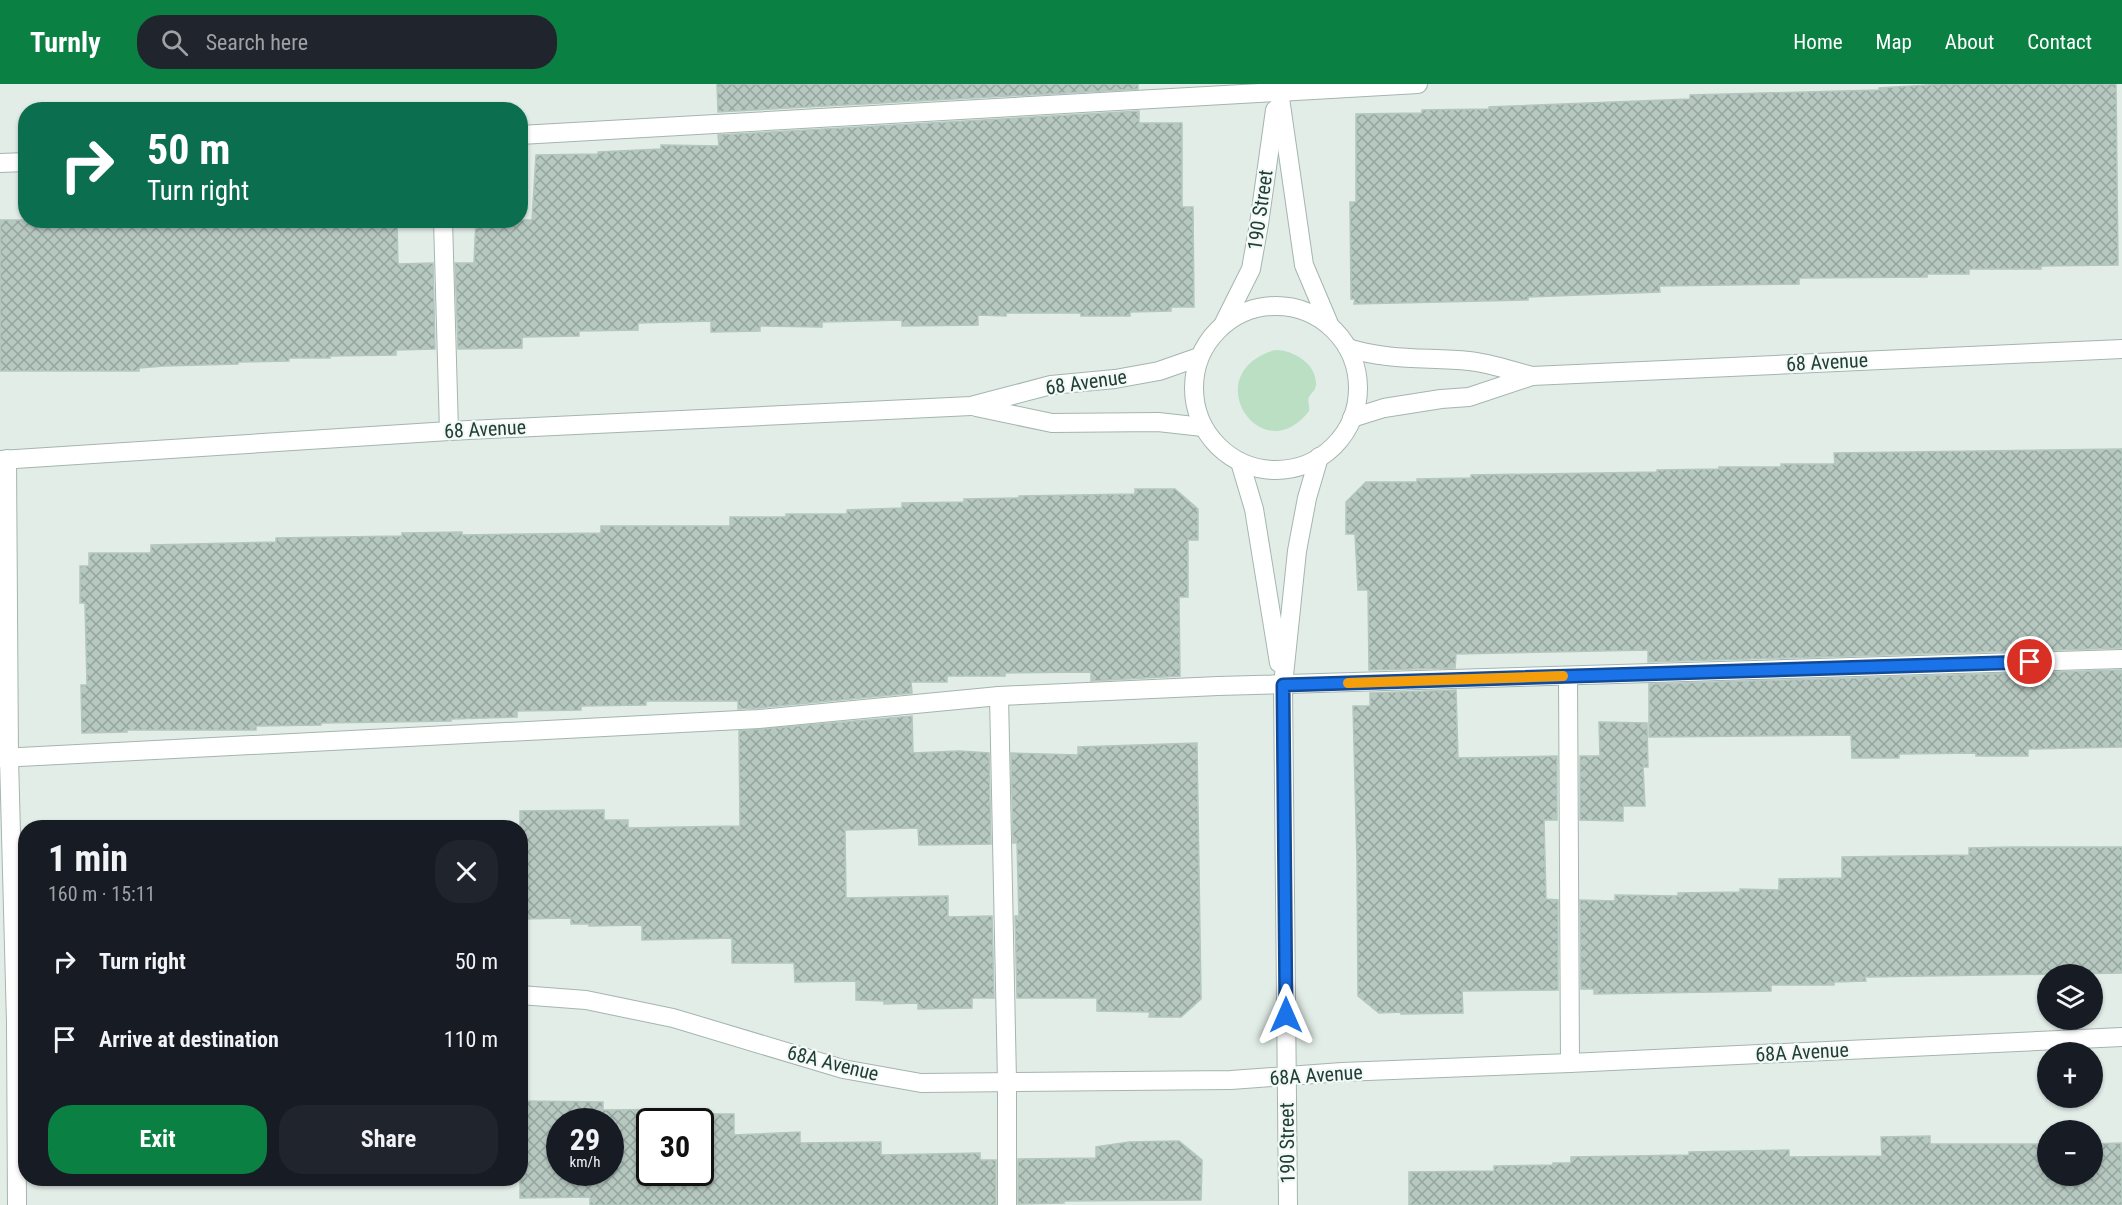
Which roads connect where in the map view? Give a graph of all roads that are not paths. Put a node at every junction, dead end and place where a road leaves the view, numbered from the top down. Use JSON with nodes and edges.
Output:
{"nodes":[{"id":1,"x":1418,"y":84,"type":"edge"},
{"id":2,"x":1278,"y":87,"type":"edge"},
{"id":3,"x":528,"y":134,"type":"edge"},
{"id":4,"x":18,"y":162,"type":"edge"},
{"id":5,"x":0,"y":163,"type":"edge"},
{"id":6,"x":443,"y":228,"type":"edge"},
{"id":7,"x":1224,"y":324,"type":"junction"},
{"id":8,"x":1329,"y":324,"type":"junction"},
{"id":9,"x":1348,"y":348,"type":"junction"},
{"id":10,"x":2122,"y":349,"type":"edge"},
{"id":11,"x":1200,"y":357,"type":"junction"},
{"id":12,"x":1532,"y":376,"type":"junction"},
{"id":13,"x":971,"y":406,"type":"junction"},
{"id":14,"x":1352,"y":418,"type":"junction"},
{"id":15,"x":1203,"y":427,"type":"junction"},
{"id":16,"x":449,"y":431,"type":"junction"},
{"id":17,"x":1319,"y":457,"type":"junction"},
{"id":18,"x":4,"y":459,"type":"edge"},
{"id":19,"x":1240,"y":462,"type":"junction"},
{"id":20,"x":2122,"y":659,"type":"edge"},
{"id":21,"x":1568,"y":676,"type":"junction"},
{"id":22,"x":1283,"y":685,"type":"junction"},
{"id":23,"x":999,"y":696,"type":"junction"},
{"id":24,"x":5,"y":758,"type":"edge"},
{"id":25,"x":528,"y":996,"type":"edge"},
{"id":26,"x":14,"y":1023,"type":"edge"},
{"id":27,"x":2122,"y":1037,"type":"edge"},
{"id":28,"x":1570,"y":1063,"type":"junction"},
{"id":29,"x":1286,"y":1077,"type":"junction"},
{"id":30,"x":1007,"y":1081,"type":"junction"},
{"id":31,"x":17,"y":1205,"type":"edge"},
{"id":32,"x":1007,"y":1205,"type":"edge"},
{"id":33,"x":1288,"y":1205,"type":"edge"}],
"edges":[{"from":1,"to":2,"type":"street"},
{"from":2,"to":3,"type":"street"},
{"from":2,"to":7,"type":"street","name":"190 Street"},
{"from":2,"to":8,"type":"street","name":"190 Street"},
{"from":4,"to":5,"type":"street"},
{"from":6,"to":16,"type":"street"},
{"from":7,"to":8,"type":"street"},
{"from":7,"to":11,"type":"street"},
{"from":8,"to":9,"type":"street"},
{"from":9,"to":12,"type":"street","name":"68 Avenue"},
{"from":9,"to":14,"type":"street"},
{"from":10,"to":12,"type":"street","name":"68 Avenue"},
{"from":11,"to":13,"type":"street","name":"68 Avenue"},
{"from":11,"to":15,"type":"street"},
{"from":12,"to":14,"type":"street","name":"68 Avenue"},
{"from":13,"to":15,"type":"street","name":"68 Avenue"},
{"from":13,"to":16,"type":"street","name":"68 Avenue"},
{"from":14,"to":17,"type":"street"},
{"from":15,"to":19,"type":"street"},
{"from":16,"to":18,"type":"street","name":"68 Avenue"},
{"from":17,"to":19,"type":"street"},
{"from":17,"to":22,"type":"street","name":"190 Street"},
{"from":18,"to":24,"type":"street"},
{"from":19,"to":22,"type":"street","name":"190 Street"},
{"from":20,"to":21,"type":"street"},
{"from":21,"to":22,"type":"street"},
{"from":21,"to":28,"type":"street"},
{"from":22,"to":23,"type":"street"},
{"from":22,"to":29,"type":"street","name":"190 Street"},
{"from":23,"to":24,"type":"street"},
{"from":23,"to":30,"type":"street"},
{"from":24,"to":26,"type":"street"},
{"from":25,"to":30,"type":"street","name":"68A Avenue"},
{"from":26,"to":31,"type":"street"},
{"from":27,"to":28,"type":"street","name":"68A Avenue"},
{"from":28,"to":29,"type":"street","name":"68A Avenue"},
{"from":29,"to":30,"type":"street","name":"68A Avenue"},
{"from":29,"to":33,"type":"street","name":"190 Street"},
{"from":30,"to":32,"type":"street"}]}
